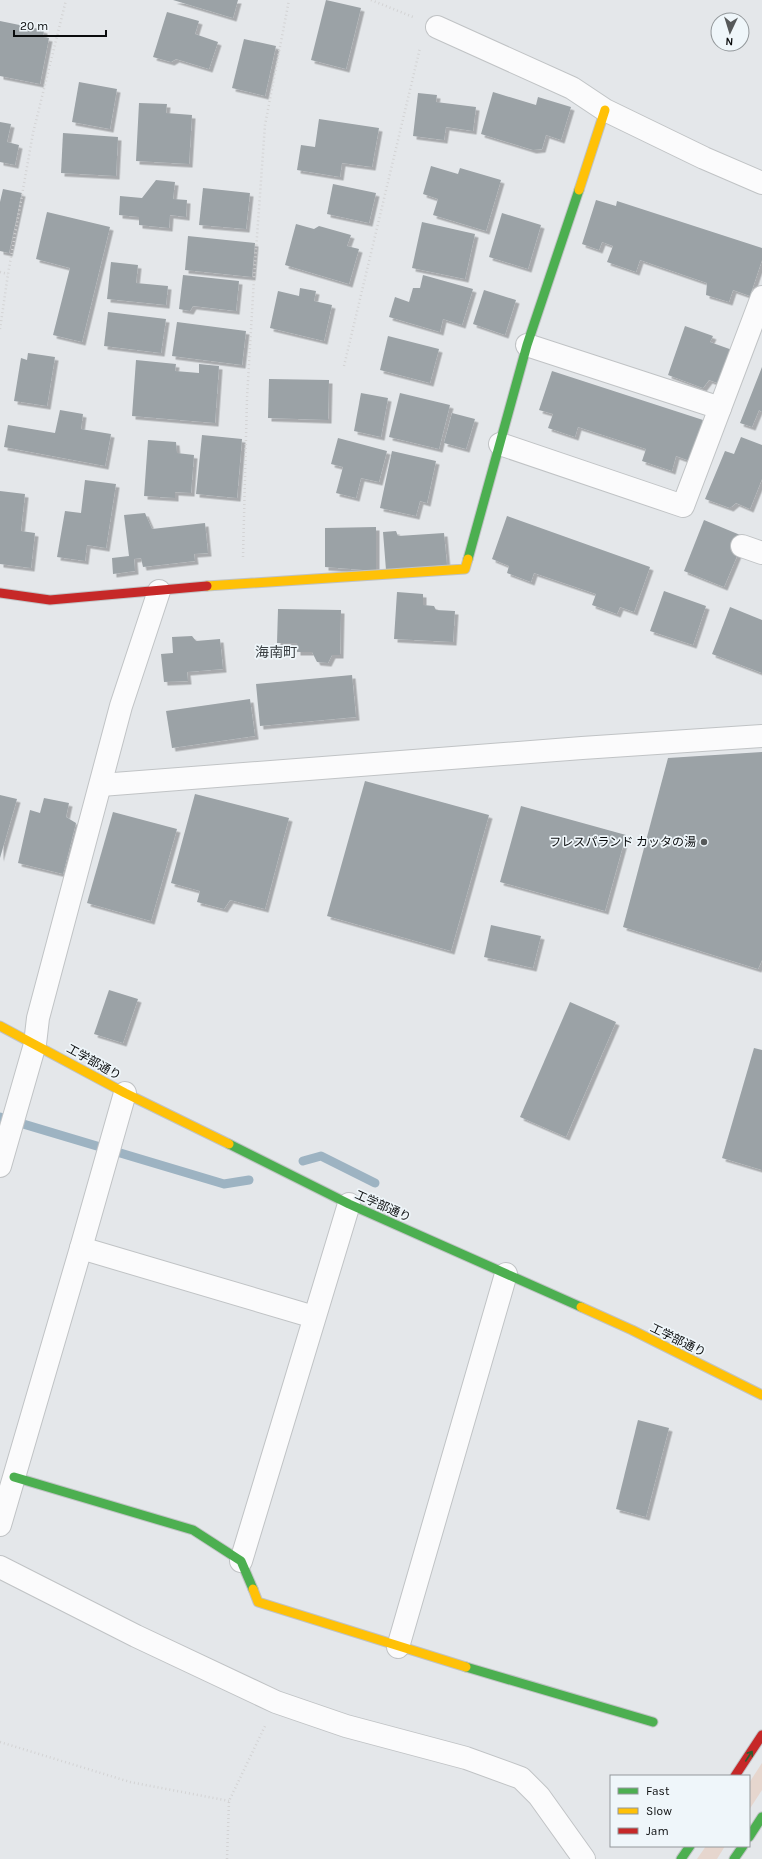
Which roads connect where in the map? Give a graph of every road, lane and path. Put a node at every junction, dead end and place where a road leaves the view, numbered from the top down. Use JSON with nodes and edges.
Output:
{"nodes":[{"id":1,"x":66,"y":0,"type":"edge"},
{"id":2,"x":289,"y":0,"type":"edge"},
{"id":3,"x":371,"y":0,"type":"edge"},
{"id":4,"x":431,"y":25,"type":"junction"},
{"id":5,"x":605,"y":110,"type":"junction"},
{"id":6,"x":762,"y":182,"type":"edge"},
{"id":7,"x":0,"y":272,"type":"edge"},
{"id":8,"x":8,"y":274,"type":"junction"},
{"id":9,"x":762,"y":297,"type":"edge"},
{"id":10,"x":0,"y":329,"type":"edge"},
{"id":11,"x":527,"y":345,"type":"junction"},
{"id":12,"x":344,"y":366,"type":"dead end"},
{"id":13,"x":720,"y":408,"type":"junction"},
{"id":14,"x":500,"y":444,"type":"junction"},
{"id":15,"x":243,"y":584,"type":"junction"},
{"id":16,"x":0,"y":592,"type":"edge"},
{"id":17,"x":159,"y":592,"type":"junction"},
{"id":18,"x":762,"y":736,"type":"edge"},
{"id":19,"x":101,"y":785,"type":"junction"},
{"id":20,"x":0,"y":1026,"type":"edge"},
{"id":21,"x":35,"y":1044,"type":"junction"},
{"id":22,"x":125,"y":1093,"type":"junction"},
{"id":23,"x":0,"y":1166,"type":"edge"},
{"id":24,"x":349,"y":1204,"type":"junction"},
{"id":25,"x":81,"y":1248,"type":"junction"},
{"id":26,"x":506,"y":1274,"type":"junction"},
{"id":27,"x":314,"y":1317,"type":"junction"},
{"id":28,"x":762,"y":1395,"type":"edge"},
{"id":29,"x":14,"y":1477,"type":"junction"},
{"id":30,"x":0,"y":1525,"type":"edge"},
{"id":31,"x":241,"y":1561,"type":"junction"},
{"id":32,"x":0,"y":1567,"type":"edge"},
{"id":33,"x":398,"y":1647,"type":"junction"},
{"id":34,"x":276,"y":1702,"type":"junction"},
{"id":35,"x":653,"y":1722,"type":"dead end"},
{"id":36,"x":762,"y":1735,"type":"edge"},
{"id":37,"x":0,"y":1742,"type":"edge"},
{"id":38,"x":736,"y":1775,"type":"edge"},
{"id":39,"x":229,"y":1800,"type":"junction"},
{"id":40,"x":762,"y":1817,"type":"edge"},
{"id":41,"x":750,"y":1835,"type":"edge"},
{"id":42,"x":689,"y":1847,"type":"edge"},
{"id":43,"x":742,"y":1847,"type":"edge"},
{"id":44,"x":227,"y":1859,"type":"edge"},
{"id":45,"x":584,"y":1859,"type":"edge"},
{"id":46,"x":681,"y":1859,"type":"edge"},
{"id":47,"x":734,"y":1859,"type":"edge"}],
"edges":[{"from":1,"to":8,"type":"path"},
{"from":2,"to":15,"type":"path"},
{"from":3,"to":4,"type":"path"},
{"from":4,"to":5,"type":"street"},
{"from":4,"to":12,"type":"path"},
{"from":5,"to":6,"type":"street"},
{"from":5,"to":11,"type":"main road"},
{"from":7,"to":8,"type":"path"},
{"from":8,"to":10,"type":"path"},
{"from":9,"to":13,"type":"street"},
{"from":11,"to":13,"type":"street"},
{"from":11,"to":14,"type":"main road"},
{"from":13,"to":14,"type":"street"},
{"from":14,"to":15,"type":"main road"},
{"from":15,"to":17,"type":"main road"},
{"from":16,"to":17,"type":"main road"},
{"from":17,"to":19,"type":"street"},
{"from":18,"to":19,"type":"street"},
{"from":19,"to":21,"type":"street"},
{"from":20,"to":21,"type":"main road","name":"工学部通り"},
{"from":21,"to":22,"type":"main road","name":"工学部通り"},
{"from":21,"to":23,"type":"street"},
{"from":22,"to":24,"type":"main road","name":"工学部通り"},
{"from":22,"to":25,"type":"street"},
{"from":24,"to":26,"type":"main road","name":"工学部通り"},
{"from":24,"to":27,"type":"street"},
{"from":25,"to":27,"type":"street"},
{"from":25,"to":29,"type":"street"},
{"from":26,"to":28,"type":"main road","name":"工学部通り"},
{"from":26,"to":33,"type":"street"},
{"from":27,"to":31,"type":"street"},
{"from":29,"to":30,"type":"street"},
{"from":29,"to":31,"type":"main road"},
{"from":31,"to":33,"type":"main road"},
{"from":32,"to":34,"type":"street"},
{"from":33,"to":35,"type":"main road"},
{"from":34,"to":39,"type":"path"},
{"from":34,"to":45,"type":"street"},
{"from":38,"to":36,"type":"main road","one_way":true},
{"from":37,"to":39,"type":"path"},
{"from":39,"to":44,"type":"path"},
{"from":40,"to":41,"type":"main road"},
{"from":42,"to":46,"type":"main road"},
{"from":43,"to":47,"type":"main road"}]}
